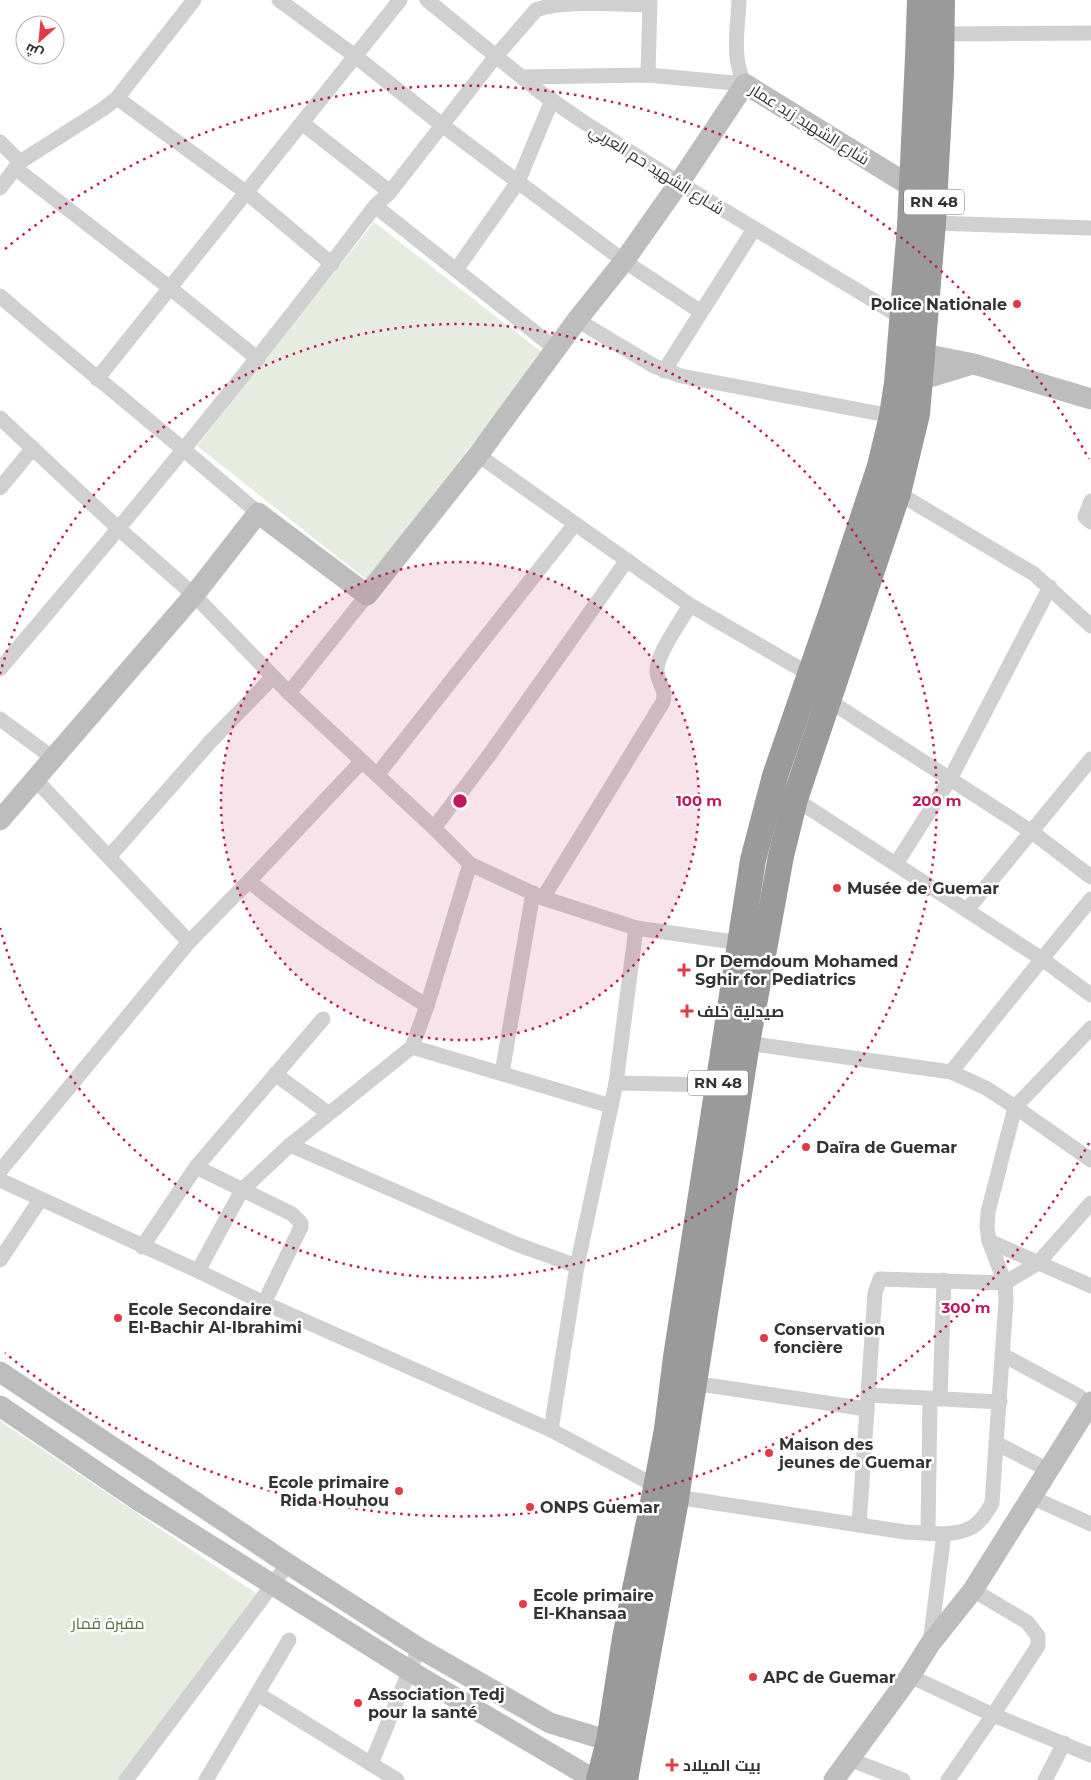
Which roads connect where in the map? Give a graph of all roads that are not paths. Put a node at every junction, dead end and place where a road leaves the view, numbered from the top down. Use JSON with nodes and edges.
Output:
{"nodes":[{"id":1,"x":194,"y":0,"type":"edge"},
{"id":2,"x":279,"y":0,"type":"edge"},
{"id":3,"x":400,"y":0,"type":"edge"},
{"id":4,"x":428,"y":0,"type":"edge"},
{"id":5,"x":739,"y":0,"type":"edge"},
{"id":6,"x":920,"y":0,"type":"edge"},
{"id":7,"x":942,"y":0,"type":"edge"},
{"id":8,"x":560,"y":1,"type":"edge"},
{"id":9,"x":649,"y":2,"type":"edge"},
{"id":10,"x":1091,"y":33,"type":"edge"},
{"id":11,"x":930,"y":34,"type":"junction"},
{"id":12,"x":355,"y":56,"type":"junction"},
{"id":13,"x":496,"y":56,"type":"junction"},
{"id":14,"x":648,"y":75,"type":"junction"},
{"id":15,"x":522,"y":77,"type":"junction"},
{"id":16,"x":744,"y":84,"type":"junction"},
{"id":17,"x":117,"y":98,"type":"junction"},
{"id":18,"x":552,"y":100,"type":"junction"},
{"id":19,"x":302,"y":124,"type":"junction"},
{"id":20,"x":442,"y":125,"type":"junction"},
{"id":21,"x":0,"y":142,"type":"edge"},
{"id":22,"x":18,"y":165,"type":"junction"},
{"id":23,"x":518,"y":182,"type":"junction"},
{"id":24,"x":679,"y":183,"type":"junction"},
{"id":25,"x":912,"y":187,"type":"junction"},
{"id":26,"x":0,"y":188,"type":"edge"},
{"id":27,"x":390,"y":192,"type":"junction"},
{"id":28,"x":246,"y":193,"type":"junction"},
{"id":29,"x":375,"y":206,"type":"junction"},
{"id":30,"x":933,"y":223,"type":"junction"},
{"id":31,"x":1091,"y":228,"type":"edge"},
{"id":32,"x":754,"y":229,"type":"junction"},
{"id":33,"x":624,"y":261,"type":"junction"},
{"id":34,"x":332,"y":264,"type":"junction"},
{"id":35,"x":456,"y":270,"type":"junction"},
{"id":36,"x":170,"y":288,"type":"junction"},
{"id":37,"x":3,"y":303,"type":"edge"},
{"id":38,"x":701,"y":312,"type":"junction"},
{"id":39,"x":901,"y":317,"type":"junction"},
{"id":40,"x":577,"y":320,"type":"junction"},
{"id":41,"x":556,"y":349,"type":"junction"},
{"id":42,"x":910,"y":352,"type":"junction"},
{"id":43,"x":258,"y":359,"type":"junction"},
{"id":44,"x":974,"y":364,"type":"junction"},
{"id":45,"x":664,"y":371,"type":"junction"},
{"id":46,"x":97,"y":379,"type":"junction"},
{"id":47,"x":909,"y":382,"type":"junction"},
{"id":48,"x":1091,"y":398,"type":"edge"},
{"id":49,"x":892,"y":416,"type":"junction"},
{"id":50,"x":0,"y":418,"type":"edge"},
{"id":51,"x":33,"y":448,"type":"junction"},
{"id":52,"x":184,"y":449,"type":"junction"},
{"id":53,"x":478,"y":455,"type":"junction"},
{"id":54,"x":0,"y":488,"type":"edge"},
{"id":55,"x":898,"y":493,"type":"junction"},
{"id":56,"x":1091,"y":501,"type":"edge"},
{"id":57,"x":258,"y":513,"type":"junction"},
{"id":58,"x":1091,"y":522,"type":"edge"},
{"id":59,"x":575,"y":524,"type":"junction"},
{"id":60,"x":119,"y":530,"type":"junction"},
{"id":61,"x":626,"y":560,"type":"junction"},
{"id":62,"x":1050,"y":587,"type":"junction"},
{"id":63,"x":367,"y":595,"type":"junction"},
{"id":64,"x":194,"y":596,"type":"junction"},
{"id":65,"x":690,"y":605,"type":"junction"},
{"id":66,"x":1089,"y":620,"type":"edge"},
{"id":67,"x":0,"y":669,"type":"edge"},
{"id":68,"x":809,"y":674,"type":"junction"},
{"id":69,"x":273,"y":677,"type":"junction"},
{"id":70,"x":290,"y":693,"type":"junction"},
{"id":71,"x":828,"y":700,"type":"junction"},
{"id":72,"x":0,"y":719,"type":"edge"},
{"id":73,"x":53,"y":758,"type":"junction"},
{"id":74,"x":1091,"y":759,"type":"edge"},
{"id":75,"x":362,"y":761,"type":"junction"},
{"id":76,"x":377,"y":775,"type":"junction"},
{"id":77,"x":950,"y":778,"type":"junction"},
{"id":78,"x":35,"y":779,"type":"junction"},
{"id":79,"x":795,"y":799,"type":"junction"},
{"id":80,"x":0,"y":820,"type":"edge"},
{"id":81,"x":434,"y":828,"type":"junction"},
{"id":82,"x":1032,"y":832,"type":"junction"},
{"id":83,"x":109,"y":857,"type":"junction"},
{"id":84,"x":470,"y":864,"type":"junction"},
{"id":85,"x":896,"y":864,"type":"junction"},
{"id":86,"x":1091,"y":877,"type":"edge"},
{"id":87,"x":249,"y":881,"type":"junction"},
{"id":88,"x":538,"y":895,"type":"junction"},
{"id":89,"x":1091,"y":899,"type":"edge"},
{"id":90,"x":967,"y":910,"type":"junction"},
{"id":91,"x":636,"y":928,"type":"junction"},
{"id":92,"x":189,"y":942,"type":"junction"},
{"id":93,"x":742,"y":943,"type":"junction"},
{"id":94,"x":1042,"y":958,"type":"junction"},
{"id":95,"x":1091,"y":995,"type":"edge"},
{"id":96,"x":427,"y":1006,"type":"junction"},
{"id":97,"x":322,"y":1019,"type":"dead end"},
{"id":98,"x":1091,"y":1028,"type":"edge"},
{"id":99,"x":747,"y":1043,"type":"junction"},
{"id":100,"x":412,"y":1047,"type":"junction"},
{"id":101,"x":951,"y":1072,"type":"junction"},
{"id":102,"x":502,"y":1073,"type":"junction"},
{"id":103,"x":275,"y":1074,"type":"junction"},
{"id":104,"x":616,"y":1083,"type":"junction"},
{"id":105,"x":718,"y":1085,"type":"junction"},
{"id":106,"x":611,"y":1106,"type":"junction"},
{"id":107,"x":1015,"y":1107,"type":"junction"},
{"id":108,"x":328,"y":1114,"type":"junction"},
{"id":109,"x":723,"y":1127,"type":"junction"},
{"id":110,"x":290,"y":1145,"type":"junction"},
{"id":111,"x":1091,"y":1160,"type":"edge"},
{"id":112,"x":196,"y":1167,"type":"junction"},
{"id":113,"x":0,"y":1171,"type":"edge"},
{"id":114,"x":0,"y":1180,"type":"edge"},
{"id":115,"x":242,"y":1190,"type":"junction"},
{"id":116,"x":40,"y":1200,"type":"junction"},
{"id":117,"x":1091,"y":1203,"type":"edge"},
{"id":118,"x":989,"y":1241,"type":"junction"},
{"id":119,"x":142,"y":1247,"type":"junction"},
{"id":120,"x":0,"y":1260,"type":"edge"},
{"id":121,"x":1038,"y":1263,"type":"junction"},
{"id":122,"x":577,"y":1266,"type":"junction"},
{"id":123,"x":198,"y":1271,"type":"junction"},
{"id":124,"x":944,"y":1280,"type":"junction"},
{"id":125,"x":1006,"y":1283,"type":"junction"},
{"id":126,"x":1091,"y":1286,"type":"edge"},
{"id":127,"x":264,"y":1303,"type":"junction"},
{"id":128,"x":1003,"y":1355,"type":"junction"},
{"id":129,"x":0,"y":1372,"type":"edge"},
{"id":130,"x":693,"y":1383,"type":"junction"},
{"id":131,"x":935,"y":1399,"type":"junction"},
{"id":132,"x":867,"y":1402,"type":"junction"},
{"id":133,"x":1000,"y":1402,"type":"junction"},
{"id":134,"x":0,"y":1406,"type":"edge"},
{"id":135,"x":1089,"y":1407,"type":"edge"},
{"id":136,"x":68,"y":1419,"type":"junction"},
{"id":137,"x":551,"y":1430,"type":"junction"},
{"id":138,"x":52,"y":1440,"type":"junction"},
{"id":139,"x":996,"y":1444,"type":"junction"},
{"id":140,"x":1048,"y":1470,"type":"junction"},
{"id":141,"x":666,"y":1492,"type":"junction"},
{"id":142,"x":1031,"y":1497,"type":"junction"},
{"id":143,"x":1091,"y":1524,"type":"edge"},
{"id":144,"x":859,"y":1525,"type":"junction"},
{"id":145,"x":928,"y":1533,"type":"junction"},
{"id":146,"x":944,"y":1534,"type":"junction"},
{"id":147,"x":288,"y":1564,"type":"junction"},
{"id":148,"x":273,"y":1585,"type":"junction"},
{"id":149,"x":974,"y":1590,"type":"junction"},
{"id":150,"x":289,"y":1640,"type":"dead end"},
{"id":151,"x":930,"y":1644,"type":"junction"},
{"id":152,"x":419,"y":1648,"type":"junction"},
{"id":153,"x":410,"y":1671,"type":"junction"},
{"id":154,"x":910,"y":1676,"type":"junction"},
{"id":155,"x":258,"y":1694,"type":"junction"},
{"id":156,"x":993,"y":1715,"type":"junction"},
{"id":157,"x":536,"y":1716,"type":"junction"},
{"id":158,"x":524,"y":1738,"type":"junction"},
{"id":159,"x":1064,"y":1743,"type":"junction"},
{"id":160,"x":620,"y":1744,"type":"junction"},
{"id":161,"x":1091,"y":1755,"type":"edge"},
{"id":162,"x":849,"y":1759,"type":"junction"},
{"id":163,"x":371,"y":1764,"type":"junction"},
{"id":164,"x":126,"y":1780,"type":"edge"},
{"id":165,"x":206,"y":1780,"type":"edge"},
{"id":166,"x":396,"y":1780,"type":"edge"},
{"id":167,"x":596,"y":1780,"type":"edge"},
{"id":168,"x":599,"y":1780,"type":"edge"},
{"id":169,"x":625,"y":1780,"type":"edge"},
{"id":170,"x":834,"y":1780,"type":"edge"},
{"id":171,"x":903,"y":1780,"type":"edge"},
{"id":172,"x":948,"y":1780,"type":"edge"},
{"id":173,"x":1045,"y":1780,"type":"edge"}],
"edges":[{"from":1,"to":17,"type":"street"},
{"from":2,"to":12,"type":"street"},
{"from":3,"to":12,"type":"street"},
{"from":4,"to":13,"type":"street","name":"شـارع الشهيد حم العربي"},
{"from":5,"to":16,"type":"street"},
{"from":6,"to":11,"type":"highway","number":"RN 48"},
{"from":7,"to":11,"type":"highway","number":"RN 48"},
{"from":8,"to":9,"type":"street"},
{"from":8,"to":13,"type":"street"},
{"from":9,"to":14,"type":"street"},
{"from":10,"to":11,"type":"street"},
{"from":11,"to":25,"type":"highway","number":"RN 48"},
{"from":11,"to":30,"type":"highway","number":"RN 48"},
{"from":12,"to":19,"type":"street"},
{"from":12,"to":20,"type":"street"},
{"from":13,"to":15,"type":"street","name":"شـارع الشهيد حم العربي"},
{"from":13,"to":20,"type":"street"},
{"from":14,"to":15,"type":"street","name":"شارع الشهيد زيد عمار"},
{"from":14,"to":16,"type":"street","name":"شارع الشهيد زيد عمار"},
{"from":15,"to":18,"type":"street","name":"شـارع الشهيد حم العربي"},
{"from":16,"to":24,"type":"street"},
{"from":16,"to":25,"type":"street","name":"شارع الشهيد زيد عمار"},
{"from":17,"to":22,"type":"street"},
{"from":17,"to":28,"type":"street"},
{"from":18,"to":23,"type":"street"},
{"from":18,"to":24,"type":"street","name":"شـارع الشهيد حم العربي"},
{"from":19,"to":27,"type":"street"},
{"from":19,"to":28,"type":"street"},
{"from":20,"to":23,"type":"street"},
{"from":20,"to":27,"type":"street"},
{"from":21,"to":22,"type":"street"},
{"from":22,"to":26,"type":"street"},
{"from":22,"to":36,"type":"street"},
{"from":23,"to":33,"type":"street"},
{"from":23,"to":35,"type":"street"},
{"from":24,"to":32,"type":"street","name":"شـارع الشهيد حم العربي"},
{"from":24,"to":33,"type":"street"},
{"from":25,"to":39,"type":"highway","number":"RN 48"},
{"from":27,"to":29,"type":"street"},
{"from":28,"to":34,"type":"street"},
{"from":28,"to":36,"type":"street"},
{"from":29,"to":34,"type":"street"},
{"from":29,"to":35,"type":"street"},
{"from":30,"to":31,"type":"street"},
{"from":30,"to":42,"type":"highway","number":"RN 48"},
{"from":32,"to":38,"type":"street"},
{"from":32,"to":39,"type":"street","name":"شـارع الشهيد حم العربي"},
{"from":33,"to":38,"type":"street"},
{"from":33,"to":40,"type":"street"},
{"from":34,"to":43,"type":"street"},
{"from":35,"to":41,"type":"street"},
{"from":36,"to":43,"type":"street"},
{"from":36,"to":46,"type":"street"},
{"from":37,"to":46,"type":"street"},
{"from":38,"to":45,"type":"street"},
{"from":39,"to":42,"type":"highway","number":"RN 48"},
{"from":40,"to":41,"type":"street"},
{"from":40,"to":45,"type":"street"},
{"from":41,"to":53,"type":"street"},
{"from":42,"to":44,"type":"street"},
{"from":42,"to":47,"type":"highway","number":"RN 48"},
{"from":43,"to":52,"type":"street"},
{"from":44,"to":47,"type":"street"},
{"from":44,"to":48,"type":"street"},
{"from":45,"to":49,"type":"street"},
{"from":46,"to":52,"type":"street"},
{"from":47,"to":49,"type":"highway","number":"RN 48"},
{"from":47,"to":55,"type":"highway","number":"RN 48"},
{"from":49,"to":68,"type":"highway","number":"RN 48"},
{"from":50,"to":51,"type":"street"},
{"from":51,"to":54,"type":"street"},
{"from":51,"to":60,"type":"street"},
{"from":52,"to":57,"type":"street"},
{"from":52,"to":60,"type":"street"},
{"from":53,"to":59,"type":"street"},
{"from":53,"to":63,"type":"street"},
{"from":55,"to":62,"type":"street"},
{"from":55,"to":71,"type":"highway","number":"RN 48"},
{"from":56,"to":58,"type":"street"},
{"from":57,"to":63,"type":"street"},
{"from":57,"to":64,"type":"street"},
{"from":59,"to":61,"type":"street"},
{"from":59,"to":76,"type":"street"},
{"from":60,"to":64,"type":"street"},
{"from":60,"to":67,"type":"street"},
{"from":61,"to":65,"type":"street"},
{"from":61,"to":81,"type":"street"},
{"from":62,"to":66,"type":"street"},
{"from":62,"to":77,"type":"street"},
{"from":63,"to":70,"type":"street"},
{"from":64,"to":69,"type":"street"},
{"from":64,"to":73,"type":"street"},
{"from":65,"to":68,"type":"street"},
{"from":65,"to":88,"type":"street"},
{"from":68,"to":93,"type":"highway","number":"RN 48"},
{"from":69,"to":70,"type":"street"},
{"from":69,"to":83,"type":"street"},
{"from":70,"to":75,"type":"street"},
{"from":71,"to":77,"type":"street"},
{"from":71,"to":79,"type":"highway","number":"RN 48"},
{"from":72,"to":73,"type":"street"},
{"from":73,"to":78,"type":"street"},
{"from":74,"to":82,"type":"street"},
{"from":75,"to":76,"type":"street"},
{"from":75,"to":87,"type":"street"},
{"from":76,"to":81,"type":"street"},
{"from":77,"to":82,"type":"street"},
{"from":77,"to":85,"type":"street"},
{"from":78,"to":80,"type":"street"},
{"from":78,"to":83,"type":"street"},
{"from":79,"to":85,"type":"street"},
{"from":79,"to":99,"type":"highway","number":"RN 48"},
{"from":81,"to":84,"type":"street"},
{"from":82,"to":86,"type":"street"},
{"from":82,"to":90,"type":"street"},
{"from":83,"to":92,"type":"street"},
{"from":84,"to":88,"type":"street"},
{"from":84,"to":96,"type":"street"},
{"from":85,"to":90,"type":"street"},
{"from":87,"to":92,"type":"street"},
{"from":87,"to":96,"type":"street"},
{"from":88,"to":91,"type":"street"},
{"from":88,"to":102,"type":"street"},
{"from":89,"to":94,"type":"street"},
{"from":90,"to":94,"type":"street"},
{"from":91,"to":93,"type":"street"},
{"from":91,"to":104,"type":"street"},
{"from":92,"to":113,"type":"street"},
{"from":93,"to":105,"type":"highway","number":"RN 48"},
{"from":94,"to":95,"type":"street"},
{"from":94,"to":101,"type":"street"},
{"from":96,"to":100,"type":"street"},
{"from":97,"to":103,"type":"street"},
{"from":98,"to":107,"type":"street"},
{"from":99,"to":101,"type":"street"},
{"from":99,"to":109,"type":"highway","number":"RN 48"},
{"from":100,"to":102,"type":"street"},
{"from":100,"to":108,"type":"street"},
{"from":101,"to":107,"type":"street"},
{"from":102,"to":106,"type":"street"},
{"from":103,"to":108,"type":"street"},
{"from":103,"to":112,"type":"street"},
{"from":104,"to":105,"type":"street"},
{"from":104,"to":106,"type":"street"},
{"from":105,"to":109,"type":"highway","number":"RN 48"},
{"from":106,"to":122,"type":"street"},
{"from":107,"to":111,"type":"street"},
{"from":107,"to":118,"type":"street"},
{"from":108,"to":110,"type":"street"},
{"from":109,"to":130,"type":"highway","number":"RN 48"},
{"from":109,"to":141,"type":"highway","number":"RN 48"},
{"from":110,"to":115,"type":"street"},
{"from":110,"to":122,"type":"street"},
{"from":112,"to":115,"type":"street"},
{"from":112,"to":119,"type":"street"},
{"from":114,"to":116,"type":"street"},
{"from":115,"to":123,"type":"street"},
{"from":115,"to":127,"type":"street"},
{"from":116,"to":119,"type":"street"},
{"from":116,"to":120,"type":"street"},
{"from":117,"to":121,"type":"street"},
{"from":118,"to":121,"type":"street"},
{"from":118,"to":125,"type":"street"},
{"from":119,"to":123,"type":"street"},
{"from":121,"to":125,"type":"street"},
{"from":121,"to":126,"type":"street"},
{"from":122,"to":137,"type":"street"},
{"from":123,"to":127,"type":"street"},
{"from":124,"to":125,"type":"street"},
{"from":124,"to":131,"type":"street"},
{"from":124,"to":132,"type":"street"},
{"from":125,"to":128,"type":"street"},
{"from":127,"to":137,"type":"street"},
{"from":128,"to":133,"type":"street"},
{"from":128,"to":135,"type":"street"},
{"from":129,"to":136,"type":"street"},
{"from":130,"to":132,"type":"street"},
{"from":130,"to":141,"type":"highway","number":"RN 48"},
{"from":131,"to":132,"type":"street"},
{"from":131,"to":133,"type":"street"},
{"from":131,"to":145,"type":"street"},
{"from":132,"to":144,"type":"street"},
{"from":133,"to":139,"type":"street"},
{"from":134,"to":138,"type":"street"},
{"from":135,"to":140,"type":"street"},
{"from":136,"to":138,"type":"street"},
{"from":136,"to":147,"type":"street"},
{"from":137,"to":141,"type":"street"},
{"from":138,"to":148,"type":"street"},
{"from":139,"to":140,"type":"street"},
{"from":139,"to":146,"type":"street"},
{"from":140,"to":142,"type":"street"},
{"from":141,"to":144,"type":"street"},
{"from":141,"to":160,"type":"highway","number":"RN 48"},
{"from":142,"to":143,"type":"street"},
{"from":142,"to":149,"type":"street"},
{"from":144,"to":145,"type":"street"},
{"from":145,"to":146,"type":"street"},
{"from":146,"to":151,"type":"street"},
{"from":147,"to":148,"type":"street"},
{"from":147,"to":152,"type":"street"},
{"from":148,"to":153,"type":"street"},
{"from":148,"to":164,"type":"street"},
{"from":149,"to":151,"type":"street"},
{"from":149,"to":156,"type":"street"},
{"from":150,"to":155,"type":"street"},
{"from":151,"to":154,"type":"street"},
{"from":152,"to":153,"type":"street"},
{"from":152,"to":157,"type":"street"},
{"from":153,"to":158,"type":"street"},
{"from":153,"to":163,"type":"street"},
{"from":154,"to":156,"type":"street"},
{"from":154,"to":162,"type":"street"},
{"from":155,"to":163,"type":"street"},
{"from":155,"to":165,"type":"street"},
{"from":156,"to":159,"type":"street"},
{"from":156,"to":172,"type":"street"},
{"from":157,"to":158,"type":"street"},
{"from":157,"to":160,"type":"street"},
{"from":158,"to":167,"type":"street"},
{"from":159,"to":161,"type":"street"},
{"from":159,"to":173,"type":"street"},
{"from":160,"to":168,"type":"highway","number":"RN 48"},
{"from":160,"to":169,"type":"highway","number":"RN 48"},
{"from":162,"to":170,"type":"street"},
{"from":162,"to":171,"type":"street"},
{"from":163,"to":166,"type":"street"}]}
